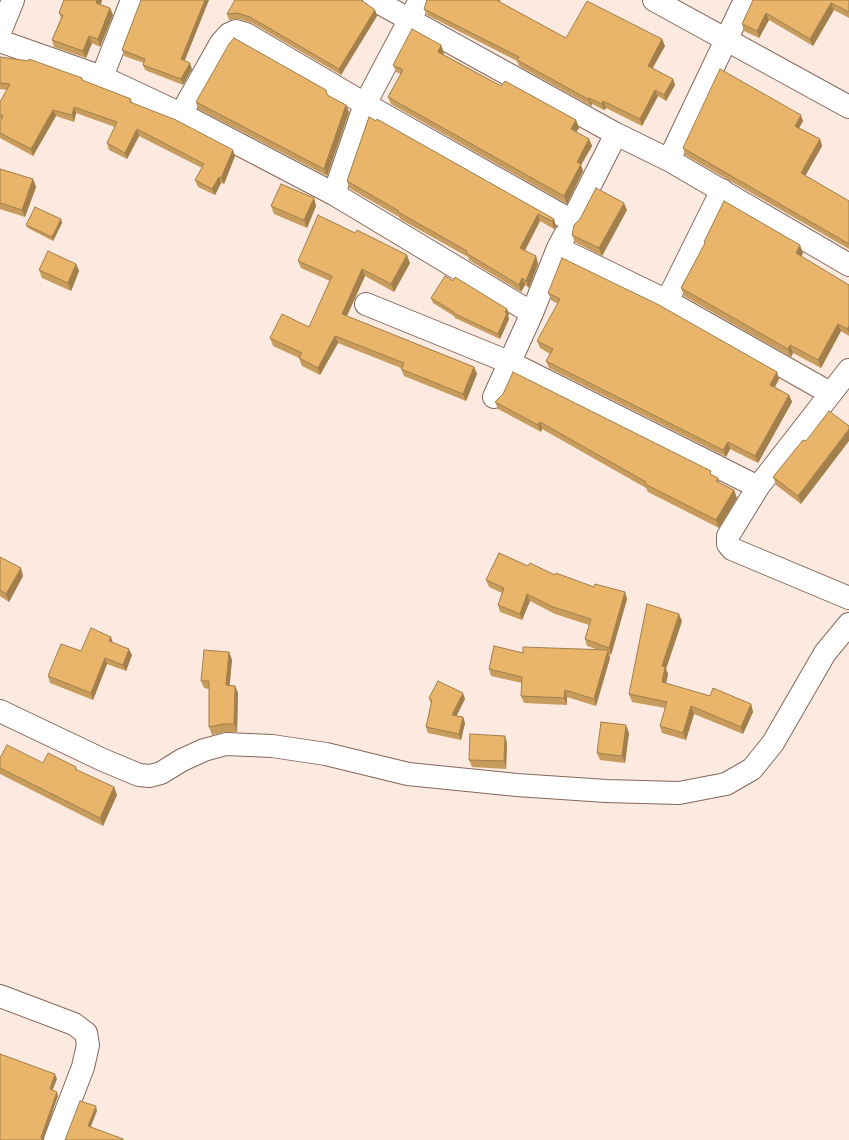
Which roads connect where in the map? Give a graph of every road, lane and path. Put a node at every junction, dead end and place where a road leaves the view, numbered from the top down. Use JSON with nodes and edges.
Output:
{"nodes":[{"id":1,"x":13,"y":0,"type":"edge"},
{"id":2,"x":132,"y":0,"type":"edge"},
{"id":3,"x":374,"y":0,"type":"edge"},
{"id":4,"x":420,"y":0,"type":"edge"},
{"id":5,"x":654,"y":0,"type":"edge"},
{"id":6,"x":745,"y":0,"type":"edge"},
{"id":7,"x":409,"y":21,"type":"junction"},
{"id":8,"x":0,"y":32,"type":"edge"},
{"id":9,"x":727,"y":40,"type":"junction"},
{"id":10,"x":0,"y":42,"type":"edge"},
{"id":11,"x":102,"y":77,"type":"junction"},
{"id":12,"x":365,"y":104,"type":"junction"},
{"id":13,"x":849,"y":107,"type":"edge"},
{"id":14,"x":181,"y":114,"type":"junction"},
{"id":15,"x":616,"y":134,"type":"junction"},
{"id":16,"x":669,"y":160,"type":"junction"},
{"id":17,"x":722,"y":190,"type":"junction"},
{"id":18,"x":334,"y":194,"type":"junction"},
{"id":19,"x":572,"y":221,"type":"junction"},
{"id":20,"x":558,"y":248,"type":"junction"},
{"id":21,"x":849,"y":265,"type":"edge"},
{"id":22,"x":667,"y":301,"type":"junction"},
{"id":23,"x":366,"y":304,"type":"dead end"},
{"id":24,"x":532,"y":313,"type":"junction"},
{"id":25,"x":511,"y":362,"type":"junction"},
{"id":26,"x":849,"y":370,"type":"edge"},
{"id":27,"x":830,"y":393,"type":"junction"},
{"id":28,"x":494,"y":397,"type":"dead end"},
{"id":29,"x":758,"y":487,"type":"junction"},
{"id":30,"x":849,"y":598,"type":"edge"},
{"id":31,"x":849,"y":624,"type":"edge"},
{"id":32,"x":0,"y":711,"type":"edge"},
{"id":33,"x":0,"y":996,"type":"edge"},
{"id":34,"x":55,"y":1140,"type":"edge"}],
"edges":[{"from":1,"to":8,"type":"street"},
{"from":2,"to":11,"type":"street"},
{"from":3,"to":7,"type":"street"},
{"from":4,"to":7,"type":"street"},
{"from":5,"to":9,"type":"street"},
{"from":6,"to":9,"type":"street"},
{"from":7,"to":12,"type":"street"},
{"from":7,"to":15,"type":"street"},
{"from":9,"to":13,"type":"street"},
{"from":9,"to":16,"type":"street"},
{"from":10,"to":11,"type":"street"},
{"from":11,"to":14,"type":"street"},
{"from":12,"to":14,"type":"street"},
{"from":12,"to":18,"type":"street"},
{"from":12,"to":19,"type":"street"},
{"from":14,"to":18,"type":"street"},
{"from":15,"to":16,"type":"street"},
{"from":15,"to":19,"type":"street"},
{"from":16,"to":17,"type":"street"},
{"from":17,"to":21,"type":"street"},
{"from":17,"to":22,"type":"street"},
{"from":18,"to":24,"type":"street"},
{"from":19,"to":20,"type":"street"},
{"from":20,"to":22,"type":"street"},
{"from":20,"to":24,"type":"street"},
{"from":22,"to":27,"type":"street"},
{"from":23,"to":25,"type":"street"},
{"from":24,"to":25,"type":"street"},
{"from":25,"to":28,"type":"street"},
{"from":25,"to":29,"type":"street"},
{"from":26,"to":27,"type":"street"},
{"from":27,"to":29,"type":"street"},
{"from":29,"to":30,"type":"street"},
{"from":31,"to":32,"type":"street"},
{"from":33,"to":34,"type":"street"}]}
